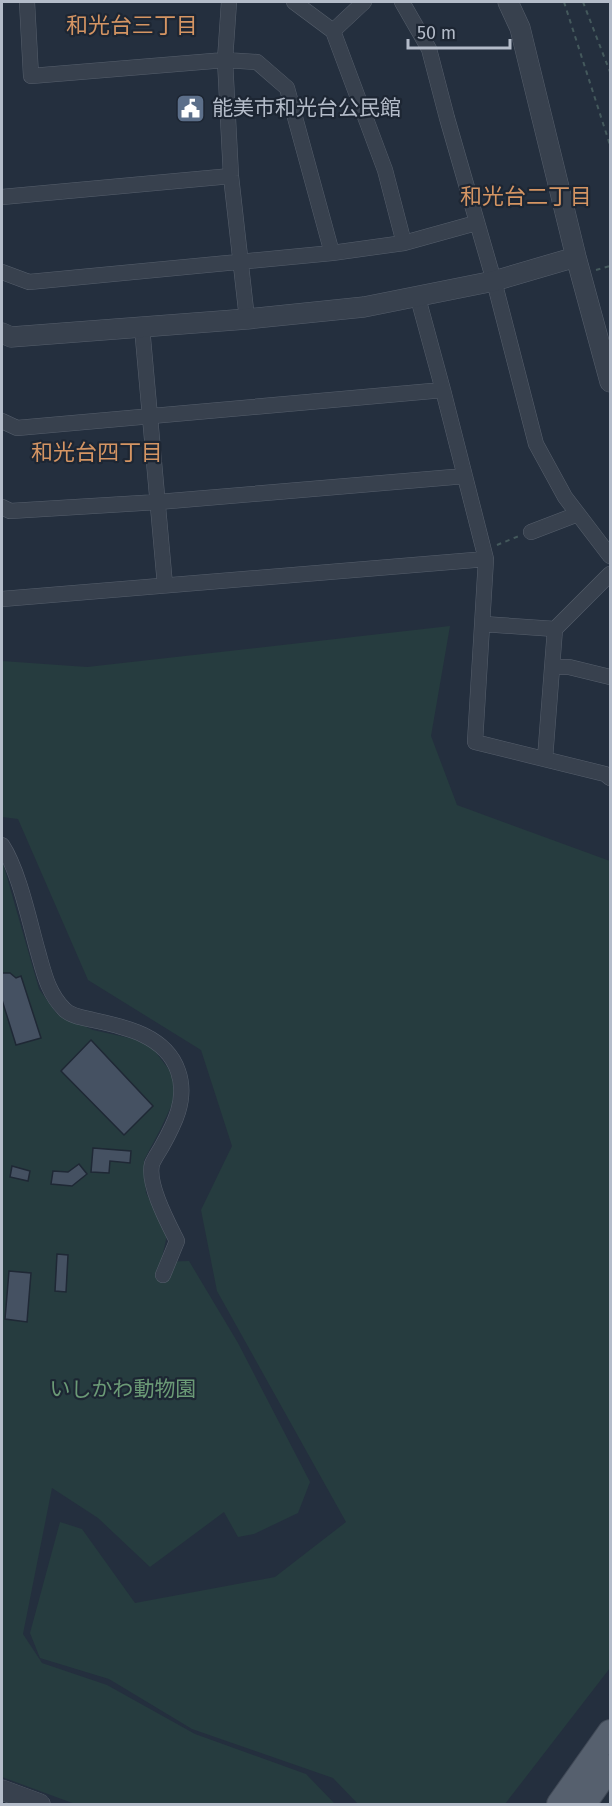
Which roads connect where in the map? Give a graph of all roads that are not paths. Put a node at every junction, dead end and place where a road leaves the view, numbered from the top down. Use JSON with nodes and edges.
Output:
{"nodes":[{"id":1,"x":27,"y":2,"type":"edge"},
{"id":2,"x":229,"y":2,"type":"edge"},
{"id":3,"x":294,"y":2,"type":"edge"},
{"id":4,"x":364,"y":2,"type":"edge"},
{"id":5,"x":402,"y":2,"type":"edge"},
{"id":6,"x":508,"y":2,"type":"edge"},
{"id":7,"x":333,"y":31,"type":"junction"},
{"id":8,"x":225,"y":60,"type":"junction"},
{"id":9,"x":231,"y":176,"type":"junction"},
{"id":10,"x":2,"y":196,"type":"edge"},
{"id":11,"x":476,"y":223,"type":"junction"},
{"id":12,"x":404,"y":243,"type":"junction"},
{"id":13,"x":332,"y":253,"type":"junction"},
{"id":14,"x":576,"y":257,"type":"junction"},
{"id":15,"x":241,"y":261,"type":"junction"},
{"id":16,"x":2,"y":272,"type":"edge"},
{"id":17,"x":494,"y":281,"type":"junction"},
{"id":18,"x":418,"y":298,"type":"junction"},
{"id":19,"x":247,"y":319,"type":"junction"},
{"id":20,"x":142,"y":327,"type":"junction"},
{"id":21,"x":2,"y":333,"type":"edge"},
{"id":22,"x":610,"y":382,"type":"edge"},
{"id":23,"x":443,"y":390,"type":"junction"},
{"id":24,"x":151,"y":417,"type":"junction"},
{"id":25,"x":2,"y":421,"type":"edge"},
{"id":26,"x":465,"y":476,"type":"junction"},
{"id":27,"x":158,"y":502,"type":"junction"},
{"id":28,"x":2,"y":507,"type":"edge"},
{"id":29,"x":578,"y":514,"type":"junction"},
{"id":30,"x":531,"y":532,"type":"road end"},
{"id":31,"x":484,"y":555,"type":"junction"},
{"id":32,"x":610,"y":556,"type":"edge"},
{"id":33,"x":610,"y":574,"type":"edge"},
{"id":34,"x":165,"y":585,"type":"junction"},
{"id":35,"x":2,"y":599,"type":"edge"},
{"id":36,"x":483,"y":624,"type":"junction"},
{"id":37,"x":555,"y":629,"type":"junction"},
{"id":38,"x":552,"y":667,"type":"junction"},
{"id":39,"x":610,"y":677,"type":"edge"},
{"id":40,"x":545,"y":759,"type":"junction"},
{"id":41,"x":610,"y":778,"type":"edge"},
{"id":42,"x":2,"y":844,"type":"edge"},
{"id":43,"x":164,"y":1275,"type":"dead end"},
{"id":44,"x":610,"y":1732,"type":"edge"},
{"id":45,"x":610,"y":1767,"type":"edge"},
{"id":46,"x":2,"y":1790,"type":"edge"},
{"id":47,"x":40,"y":1804,"type":"edge"},
{"id":48,"x":559,"y":1804,"type":"edge"},
{"id":49,"x":584,"y":1804,"type":"edge"}],
"edges":[{"from":1,"to":8,"type":"street"},
{"from":2,"to":8,"type":"street"},
{"from":3,"to":7,"type":"street"},
{"from":4,"to":7,"type":"street"},
{"from":5,"to":11,"type":"street"},
{"from":6,"to":14,"type":"street"},
{"from":7,"to":12,"type":"street"},
{"from":8,"to":9,"type":"street"},
{"from":8,"to":13,"type":"street"},
{"from":9,"to":10,"type":"street"},
{"from":9,"to":15,"type":"street"},
{"from":11,"to":12,"type":"street"},
{"from":11,"to":17,"type":"street"},
{"from":12,"to":13,"type":"street"},
{"from":13,"to":15,"type":"street"},
{"from":14,"to":17,"type":"street"},
{"from":14,"to":22,"type":"street"},
{"from":15,"to":16,"type":"street"},
{"from":15,"to":19,"type":"street"},
{"from":17,"to":18,"type":"street"},
{"from":17,"to":29,"type":"street"},
{"from":18,"to":19,"type":"street"},
{"from":18,"to":23,"type":"street"},
{"from":19,"to":20,"type":"street"},
{"from":20,"to":21,"type":"street"},
{"from":20,"to":24,"type":"street"},
{"from":23,"to":24,"type":"street"},
{"from":23,"to":26,"type":"street"},
{"from":24,"to":25,"type":"street"},
{"from":24,"to":27,"type":"street"},
{"from":26,"to":27,"type":"street"},
{"from":26,"to":31,"type":"street"},
{"from":27,"to":28,"type":"street"},
{"from":27,"to":34,"type":"street"},
{"from":29,"to":30,"type":"street"},
{"from":29,"to":32,"type":"street"},
{"from":31,"to":34,"type":"street"},
{"from":31,"to":36,"type":"street"},
{"from":33,"to":37,"type":"street"},
{"from":34,"to":35,"type":"street"},
{"from":36,"to":37,"type":"street"},
{"from":36,"to":40,"type":"street"},
{"from":37,"to":38,"type":"street"},
{"from":38,"to":39,"type":"street"},
{"from":38,"to":40,"type":"street"},
{"from":40,"to":41,"type":"street"},
{"from":42,"to":43,"type":"street"},
{"from":44,"to":48,"type":"main road"},
{"from":45,"to":49,"type":"main road"},
{"from":46,"to":47,"type":"street"}]}
